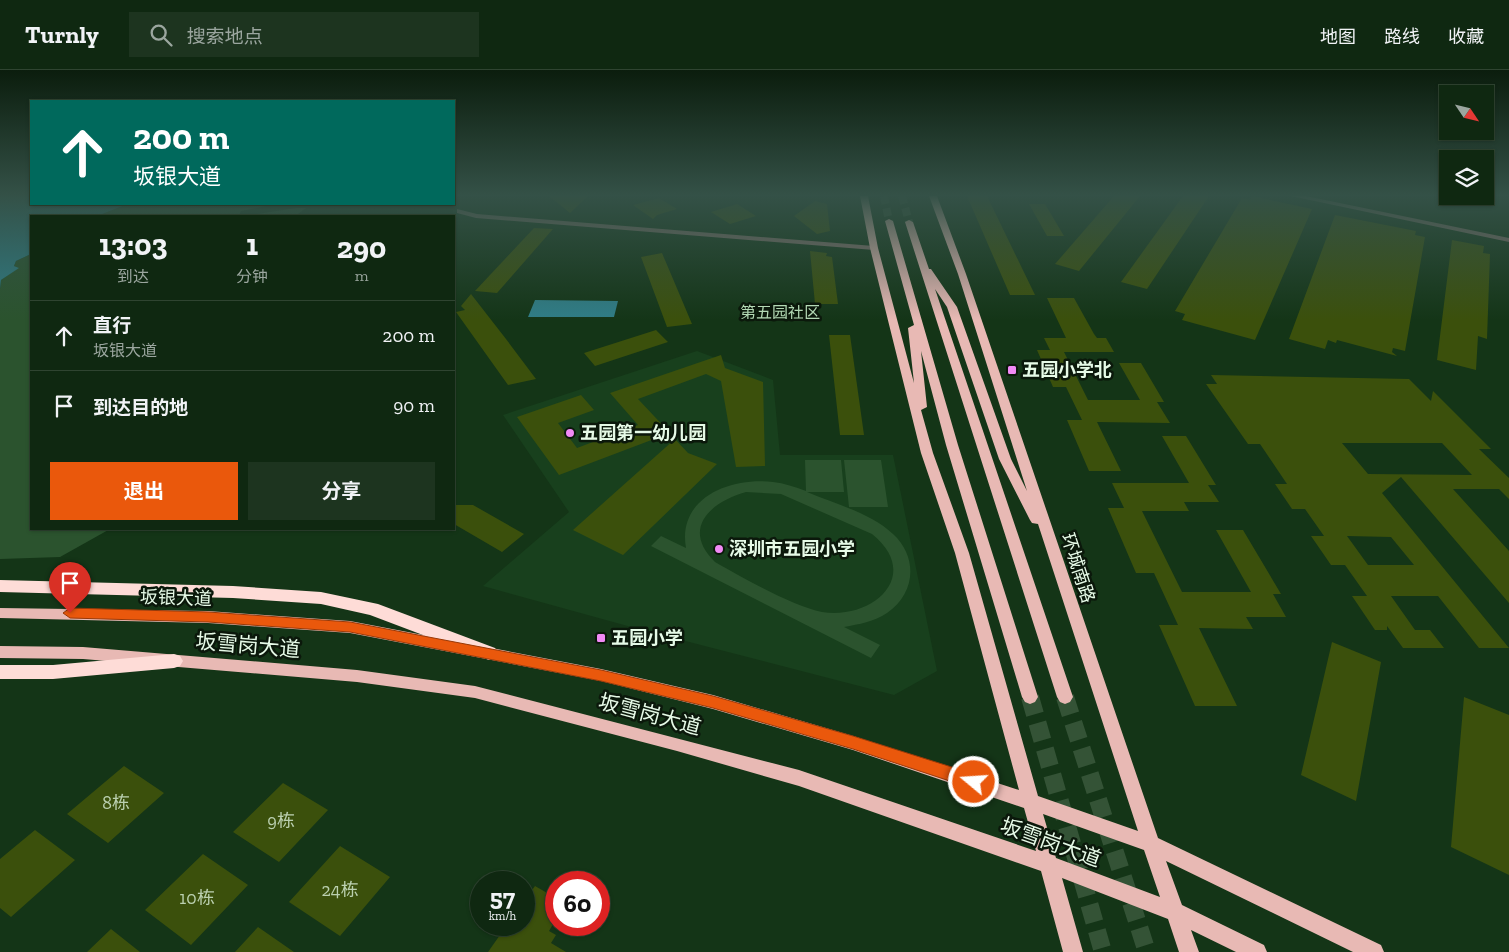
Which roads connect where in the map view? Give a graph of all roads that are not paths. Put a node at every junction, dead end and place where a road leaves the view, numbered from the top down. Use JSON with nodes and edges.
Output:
{"nodes":[{"id":1,"x":739,"y":237,"type":"edge"},
{"id":2,"x":872,"y":237,"type":"edge"},
{"id":3,"x":894,"y":237,"type":"edge"},
{"id":4,"x":913,"y":237,"type":"tunnel mouth"},
{"id":5,"x":948,"y":237,"type":"edge"},
{"id":6,"x":1495,"y":237,"type":"edge"},
{"id":7,"x":1509,"y":240,"type":"edge"},
{"id":8,"x":874,"y":248,"type":"junction"},
{"id":9,"x":920,"y":260,"type":"junction"},
{"id":10,"x":908,"y":288,"type":"junction"},
{"id":11,"x":927,"y":453,"type":"junction"},
{"id":12,"x":1054,"y":556,"type":"junction"},
{"id":13,"x":0,"y":586,"type":"edge"},
{"id":14,"x":0,"y":613,"type":"edge"},
{"id":15,"x":350,"y":627,"type":"joint"},
{"id":16,"x":0,"y":652,"type":"edge"},
{"id":17,"x":489,"y":653,"type":"junction"},
{"id":18,"x":174,"y":661,"type":"junction"},
{"id":19,"x":0,"y":672,"type":"edge"},
{"id":20,"x":1030,"y":697,"type":"tunnel mouth"},
{"id":21,"x":1065,"y":697,"type":"tunnel mouth"},
{"id":22,"x":1033,"y":802,"type":"junction"},
{"id":23,"x":1151,"y":844,"type":"junction"},
{"id":24,"x":1048,"y":864,"type":"junction"},
{"id":25,"x":1175,"y":912,"type":"junction"},
{"id":26,"x":1073,"y":952,"type":"edge"},
{"id":27,"x":1189,"y":952,"type":"edge"},
{"id":28,"x":1257,"y":952,"type":"edge"},
{"id":29,"x":1374,"y":952,"type":"edge"}],
"edges":[{"from":1,"to":8,"type":"street"},
{"from":2,"to":8,"type":"main road"},
{"from":3,"to":10,"type":"main road"},
{"from":4,"to":9,"type":"main road"},
{"from":5,"to":12,"type":"main road","name":"环城南路"},
{"from":6,"to":7,"type":"street"},
{"from":8,"to":11,"type":"main road"},
{"from":9,"to":12,"type":"main road"},
{"from":9,"to":21,"type":"main road"},
{"from":10,"to":11,"type":"main road"},
{"from":10,"to":20,"type":"main road"},
{"from":11,"to":22,"type":"main road"},
{"from":12,"to":23,"type":"main road","name":"环城南路"},
{"from":13,"to":17,"type":"highway"},
{"from":14,"to":15,"type":"main road","name":"坂银大道"},
{"from":15,"to":17,"type":"main road","name":"坂雪岗大道"},
{"from":16,"to":18,"type":"main road","name":"坂雪岗大道"},
{"from":17,"to":22,"type":"main road","name":"坂雪岗大道"},
{"from":18,"to":19,"type":"highway"},
{"from":18,"to":24,"type":"main road","name":"坂雪岗大道"},
{"from":22,"to":23,"type":"main road","name":"坂雪岗大道"},
{"from":22,"to":24,"type":"main road"},
{"from":23,"to":25,"type":"main road","name":"环城南路"},
{"from":23,"to":29,"type":"main road","name":"坂雪岗大道"},
{"from":24,"to":25,"type":"main road","name":"坂雪岗大道"},
{"from":24,"to":26,"type":"main road"},
{"from":25,"to":27,"type":"main road","name":"环城南路"},
{"from":25,"to":28,"type":"main road","name":"坂雪岗大道"}]}
